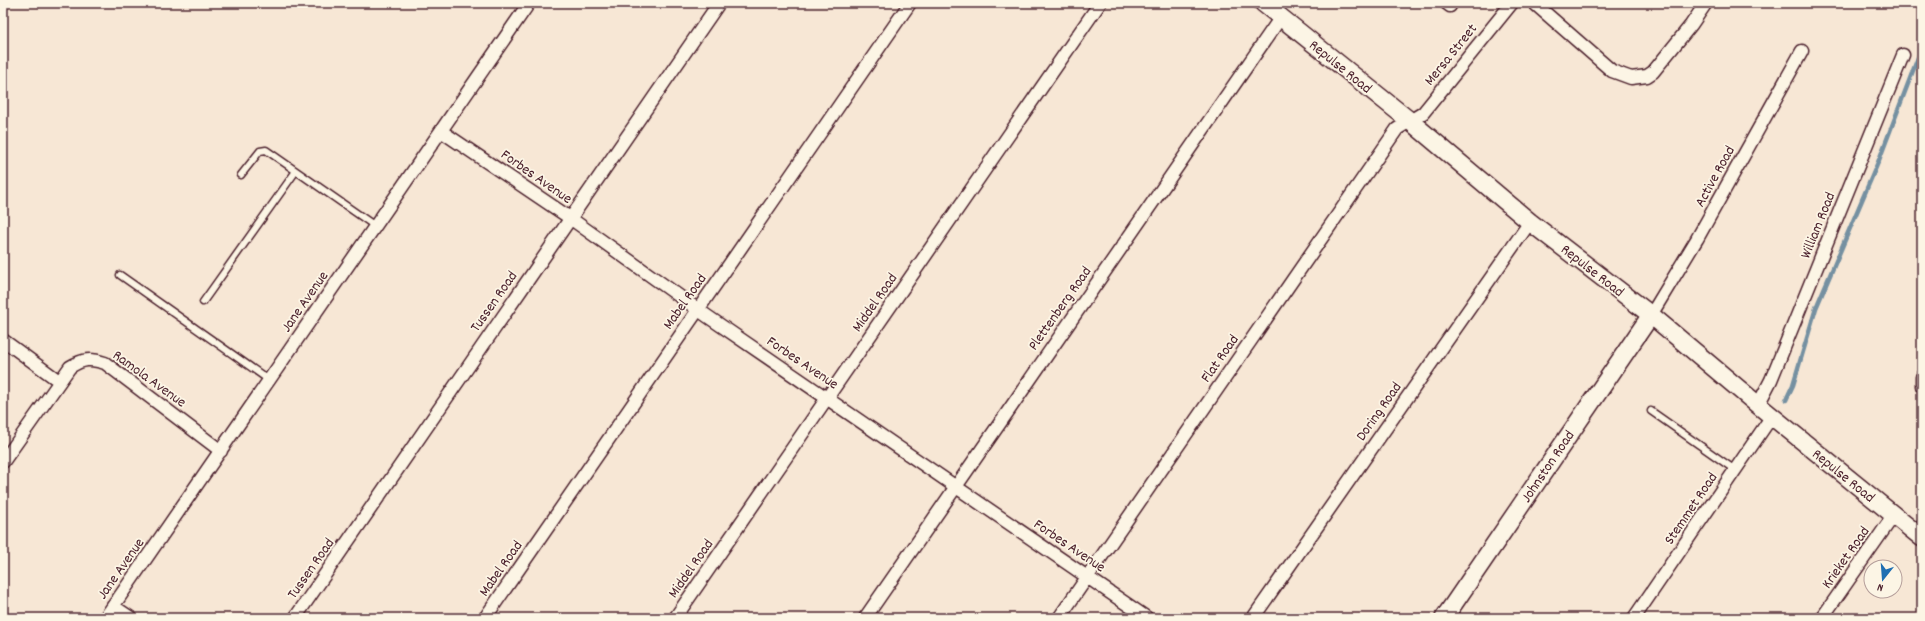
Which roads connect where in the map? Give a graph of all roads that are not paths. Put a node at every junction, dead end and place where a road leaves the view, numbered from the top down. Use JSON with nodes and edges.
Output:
{"nodes":[{"id":1,"x":529,"y":3,"type":"edge"},
{"id":2,"x":719,"y":3,"type":"edge"},
{"id":3,"x":910,"y":3,"type":"edge"},
{"id":4,"x":1100,"y":3,"type":"edge"},
{"id":5,"x":1263,"y":3,"type":"edge"},
{"id":6,"x":1512,"y":3,"type":"edge"},
{"id":7,"x":1534,"y":3,"type":"edge"},
{"id":8,"x":1706,"y":3,"type":"edge"},
{"id":9,"x":1281,"y":17,"type":"junction"},
{"id":10,"x":1802,"y":51,"type":"dead end"},
{"id":11,"x":1903,"y":55,"type":"dead end"},
{"id":12,"x":1410,"y":121,"type":"junction"},
{"id":13,"x":441,"y":130,"type":"junction"},
{"id":14,"x":296,"y":171,"type":"junction"},
{"id":15,"x":241,"y":175,"type":"dead end"},
{"id":16,"x":570,"y":218,"type":"junction"},
{"id":17,"x":1530,"y":222,"type":"junction"},
{"id":18,"x":375,"y":226,"type":"junction"},
{"id":19,"x":120,"y":275,"type":"dead end"},
{"id":20,"x":203,"y":302,"type":"dead end"},
{"id":21,"x":698,"y":310,"type":"junction"},
{"id":22,"x":1651,"y":316,"type":"junction"},
{"id":23,"x":3,"y":340,"type":"edge"},
{"id":24,"x":1922,"y":377,"type":"edge"},
{"id":25,"x":270,"y":380,"type":"junction"},
{"id":26,"x":59,"y":381,"type":"junction"},
{"id":27,"x":1922,"y":386,"type":"edge"},
{"id":28,"x":827,"y":398,"type":"junction"},
{"id":29,"x":1758,"y":405,"type":"junction"},
{"id":30,"x":1651,"y":410,"type":"dead end"},
{"id":31,"x":1772,"y":416,"type":"junction"},
{"id":32,"x":221,"y":451,"type":"junction"},
{"id":33,"x":3,"y":462,"type":"edge"},
{"id":34,"x":1735,"y":470,"type":"junction"},
{"id":35,"x":956,"y":487,"type":"junction"},
{"id":36,"x":1894,"y":514,"type":"junction"},
{"id":37,"x":1922,"y":538,"type":"edge"},
{"id":38,"x":1087,"y":577,"type":"junction"},
{"id":39,"x":114,"y":606,"type":"junction"},
{"id":40,"x":105,"y":618,"type":"edge"},
{"id":41,"x":131,"y":618,"type":"edge"},
{"id":42,"x":295,"y":618,"type":"edge"},
{"id":43,"x":485,"y":618,"type":"edge"},
{"id":44,"x":675,"y":618,"type":"edge"},
{"id":45,"x":865,"y":618,"type":"edge"},
{"id":46,"x":1059,"y":618,"type":"edge"},
{"id":47,"x":1147,"y":618,"type":"edge"},
{"id":48,"x":1253,"y":618,"type":"edge"},
{"id":49,"x":1444,"y":618,"type":"edge"},
{"id":50,"x":1634,"y":618,"type":"edge"},
{"id":51,"x":1822,"y":618,"type":"edge"}],
"edges":[{"from":1,"to":13,"type":"street","name":"Jane Avenue"},
{"from":2,"to":16,"type":"street","name":"Tussen Road"},
{"from":3,"to":21,"type":"street","name":"Mabel Road"},
{"from":4,"to":28,"type":"street","name":"Middel Road"},
{"from":5,"to":9,"type":"street","name":"Repulse Road"},
{"from":6,"to":12,"type":"street","name":"Mersa Street"},
{"from":7,"to":8,"type":"street"},
{"from":9,"to":12,"type":"street","name":"Repulse Road"},
{"from":9,"to":35,"type":"street","name":"Plettenberg Road"},
{"from":10,"to":22,"type":"street","name":"Active Road"},
{"from":11,"to":29,"type":"street","name":"William Road"},
{"from":12,"to":17,"type":"street","name":"Repulse Road"},
{"from":12,"to":38,"type":"street","name":"Flat Road"},
{"from":13,"to":16,"type":"street","name":"Forbes Avenue"},
{"from":13,"to":18,"type":"street","name":"Jane Avenue"},
{"from":14,"to":15,"type":"lane"},
{"from":14,"to":18,"type":"lane"},
{"from":14,"to":20,"type":"lane"},
{"from":16,"to":21,"type":"street","name":"Forbes Avenue"},
{"from":16,"to":42,"type":"street","name":"Tussen Road"},
{"from":17,"to":22,"type":"street","name":"Repulse Road"},
{"from":17,"to":48,"type":"street","name":"Doring Road"},
{"from":18,"to":25,"type":"street","name":"Jane Avenue"},
{"from":19,"to":25,"type":"lane"},
{"from":21,"to":28,"type":"street","name":"Forbes Avenue"},
{"from":21,"to":43,"type":"street","name":"Mabel Road"},
{"from":22,"to":29,"type":"street","name":"Repulse Road"},
{"from":22,"to":49,"type":"street","name":"Johnston Road"},
{"from":23,"to":26,"type":"street"},
{"from":24,"to":27,"type":"street"},
{"from":25,"to":32,"type":"street","name":"Jane Avenue"},
{"from":26,"to":32,"type":"street","name":"Ramola Avenue"},
{"from":26,"to":33,"type":"street","name":"Ramola Avenue"},
{"from":28,"to":35,"type":"street","name":"Forbes Avenue"},
{"from":28,"to":44,"type":"street","name":"Middel Road"},
{"from":29,"to":31,"type":"street","name":"Repulse Road"},
{"from":30,"to":34,"type":"lane"},
{"from":31,"to":34,"type":"street","name":"Stemmet Road"},
{"from":31,"to":36,"type":"street","name":"Repulse Road"},
{"from":32,"to":39,"type":"street","name":"Jane Avenue"},
{"from":34,"to":50,"type":"street","name":"Stemmet Road"},
{"from":35,"to":38,"type":"street","name":"Forbes Avenue"},
{"from":35,"to":45,"type":"street","name":"Plettenberg Road"},
{"from":36,"to":37,"type":"street","name":"Repulse Road"},
{"from":36,"to":51,"type":"street","name":"Krieket Road"},
{"from":38,"to":46,"type":"street","name":"Flat Road"},
{"from":38,"to":47,"type":"street","name":"Forbes Avenue"},
{"from":39,"to":40,"type":"street","name":"Jane Avenue"},
{"from":39,"to":41,"type":"street"}]}
